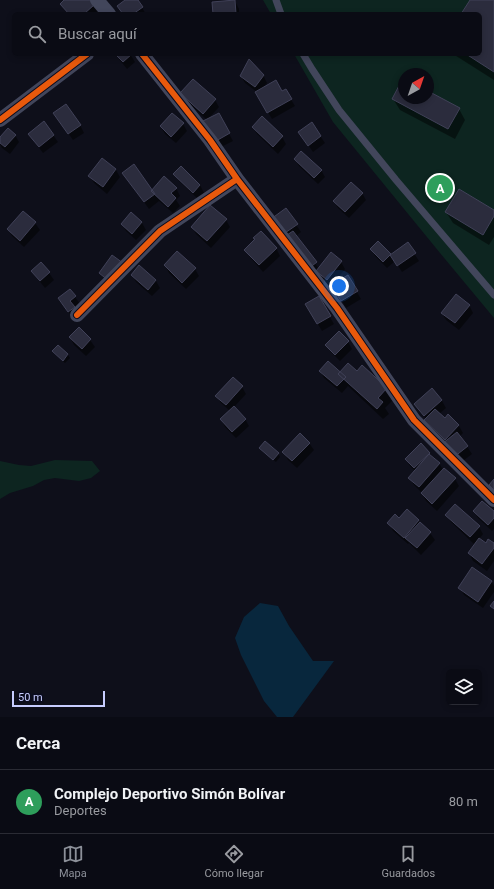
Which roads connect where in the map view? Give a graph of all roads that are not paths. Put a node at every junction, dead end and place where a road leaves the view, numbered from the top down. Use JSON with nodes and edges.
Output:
{"nodes":[{"id":1,"x":97,"y":0,"type":"edge"},
{"id":2,"x":276,"y":0,"type":"edge"},
{"id":3,"x":107,"y":12,"type":"edge"},
{"id":4,"x":280,"y":12,"type":"edge"},
{"id":5,"x":84,"y":56,"type":"edge"},
{"id":6,"x":144,"y":56,"type":"edge"},
{"id":7,"x":304,"y":56,"type":"edge"},
{"id":8,"x":0,"y":120,"type":"edge"},
{"id":9,"x":237,"y":179,"type":"junction"},
{"id":10,"x":494,"y":295,"type":"edge"},
{"id":11,"x":76,"y":315,"type":"dead end"},
{"id":12,"x":494,"y":500,"type":"edge"}],
"edges":[{"from":1,"to":3,"type":"street"},
{"from":2,"to":4,"type":"lane"},
{"from":5,"to":8,"type":"street"},
{"from":6,"to":9,"type":"street"},
{"from":7,"to":10,"type":"lane"},
{"from":9,"to":11,"type":"street"},
{"from":9,"to":12,"type":"street"}]}
